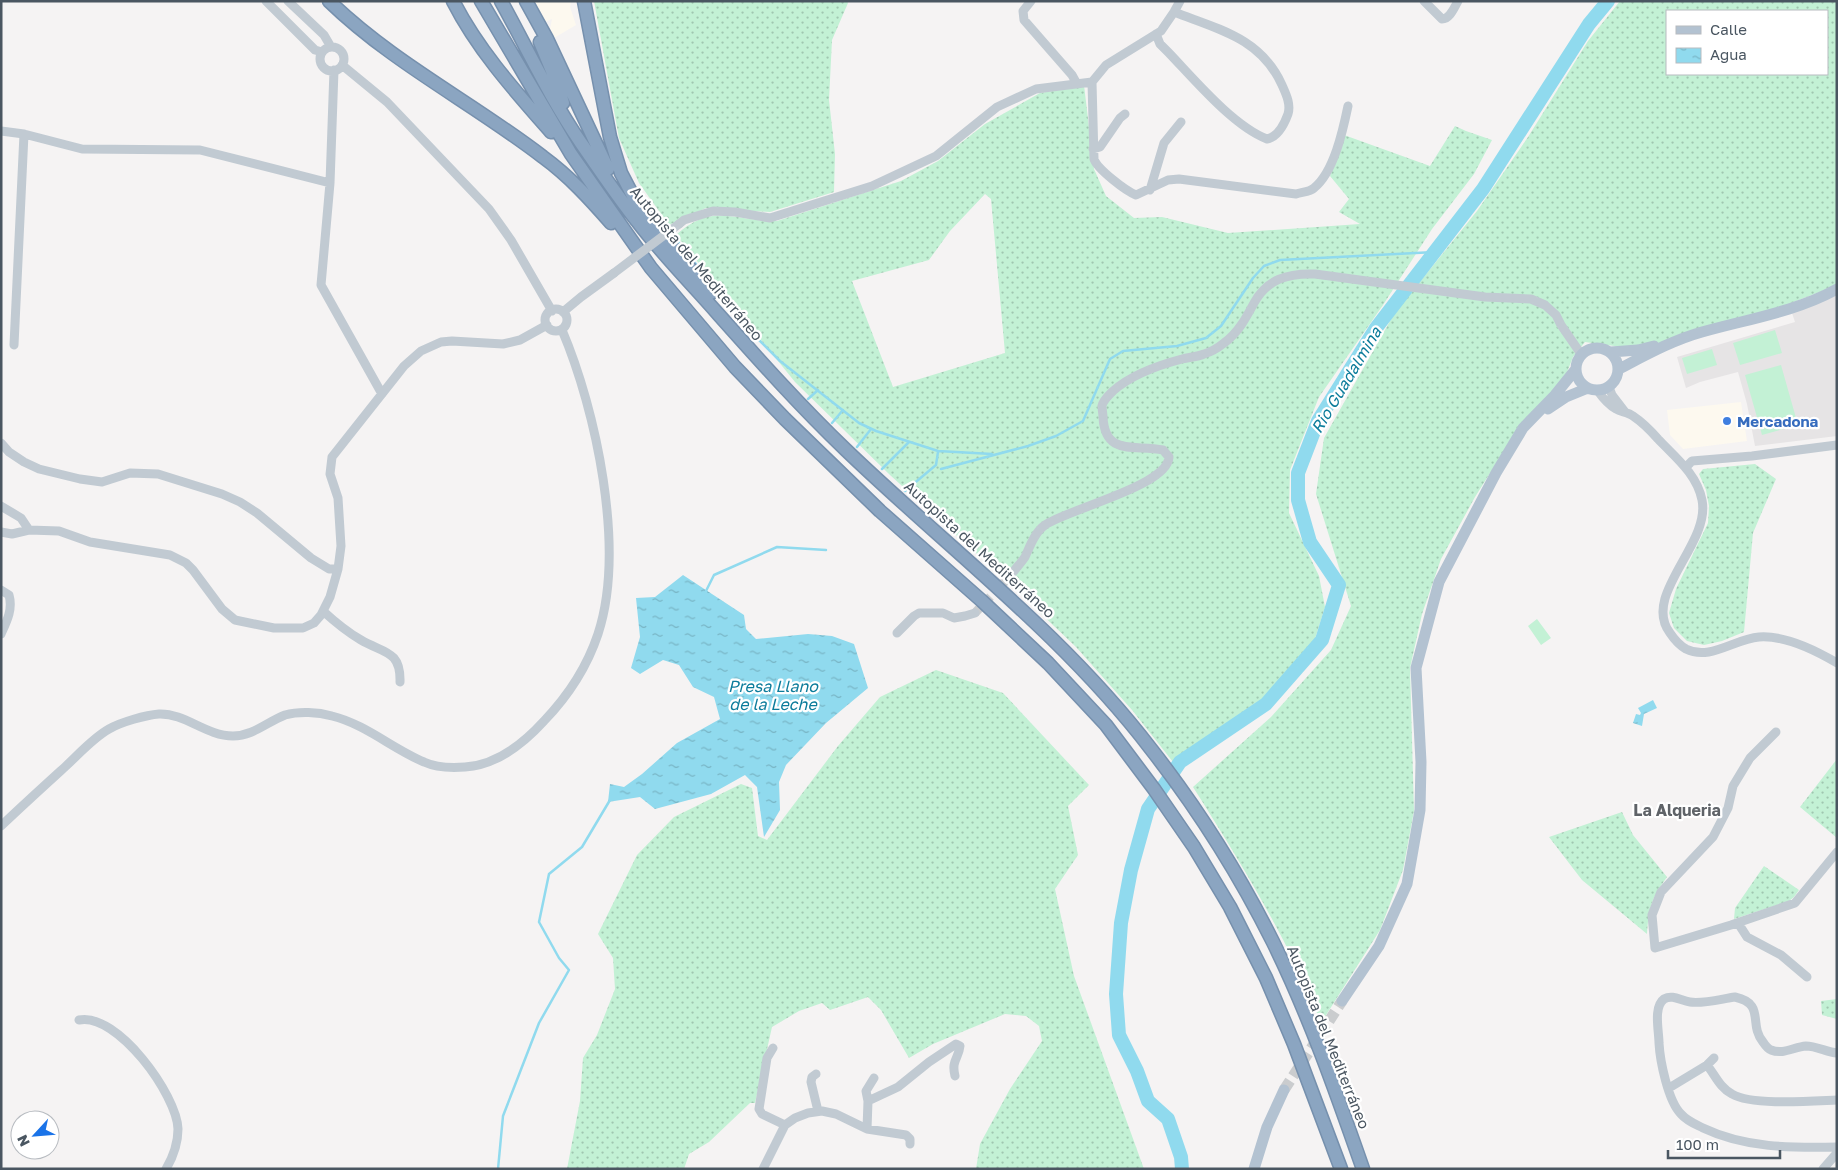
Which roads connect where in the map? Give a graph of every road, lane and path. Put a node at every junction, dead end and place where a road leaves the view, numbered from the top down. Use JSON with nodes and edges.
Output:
{"nodes":[{"id":1,"x":266,"y":1,"type":"edge"},
{"id":2,"x":288,"y":1,"type":"edge"},
{"id":3,"x":329,"y":1,"type":"edge"},
{"id":4,"x":454,"y":1,"type":"edge"},
{"id":5,"x":463,"y":1,"type":"edge"},
{"id":6,"x":481,"y":1,"type":"edge"},
{"id":7,"x":501,"y":1,"type":"edge"},
{"id":8,"x":519,"y":1,"type":"edge"},
{"id":9,"x":526,"y":1,"type":"edge"},
{"id":10,"x":584,"y":1,"type":"edge"},
{"id":11,"x":1031,"y":1,"type":"edge"},
{"id":12,"x":1180,"y":1,"type":"edge"},
{"id":13,"x":1424,"y":1,"type":"edge"},
{"id":14,"x":1458,"y":1,"type":"edge"},
{"id":15,"x":1174,"y":12,"type":"junction"},
{"id":16,"x":1156,"y":34,"type":"junction"},
{"id":17,"x":332,"y":47,"type":"junction"},
{"id":18,"x":322,"y":52,"type":"junction"},
{"id":19,"x":338,"y":68,"type":"junction"},
{"id":20,"x":507,"y":81,"type":"junction"},
{"id":21,"x":1092,"y":82,"type":"junction"},
{"id":22,"x":557,"y":83,"type":"junction"},
{"id":23,"x":1077,"y":84,"type":"junction"},
{"id":24,"x":1348,"y":106,"type":"dead end"},
{"id":25,"x":1125,"y":114,"type":"dead end"},
{"id":26,"x":568,"y":122,"type":"junction"},
{"id":27,"x":1181,"y":122,"type":"dead end"},
{"id":28,"x":588,"y":130,"type":"junction"},
{"id":29,"x":1,"y":131,"type":"edge"},
{"id":30,"x":24,"y":134,"type":"junction"},
{"id":31,"x":1093,"y":149,"type":"junction"},
{"id":32,"x":571,"y":154,"type":"junction"},
{"id":33,"x":330,"y":183,"type":"junction"},
{"id":34,"x":1150,"y":190,"type":"junction"},
{"id":35,"x":670,"y":260,"type":"junction"},
{"id":36,"x":651,"y":268,"type":"junction"},
{"id":37,"x":1837,"y":289,"type":"edge"},
{"id":38,"x":552,"y":311,"type":"junction"},
{"id":39,"x":564,"y":312,"type":"junction"},
{"id":40,"x":547,"y":325,"type":"junction"},
{"id":41,"x":562,"y":330,"type":"junction"},
{"id":42,"x":1673,"y":342,"type":"junction"},
{"id":43,"x":14,"y":345,"type":"dead end"},
{"id":44,"x":1611,"y":352,"type":"junction"},
{"id":45,"x":1581,"y":354,"type":"junction"},
{"id":46,"x":764,"y":366,"type":"junction"},
{"id":47,"x":1576,"y":369,"type":"junction"},
{"id":48,"x":1619,"y":369,"type":"junction"},
{"id":49,"x":1609,"y":387,"type":"junction"},
{"id":50,"x":1593,"y":389,"type":"junction"},
{"id":51,"x":382,"y":394,"type":"junction"},
{"id":52,"x":1625,"y":412,"type":"junction"},
{"id":53,"x":1,"y":443,"type":"edge"},
{"id":54,"x":1837,"y":445,"type":"edge"},
{"id":55,"x":1512,"y":446,"type":"junction"},
{"id":56,"x":1686,"y":467,"type":"junction"},
{"id":57,"x":1,"y":506,"type":"edge"},
{"id":58,"x":29,"y":530,"type":"junction"},
{"id":59,"x":1,"y":532,"type":"edge"},
{"id":60,"x":338,"y":569,"type":"junction"},
{"id":61,"x":1011,"y":575,"type":"tunnel mouth"},
{"id":62,"x":1,"y":590,"type":"edge"},
{"id":63,"x":323,"y":611,"type":"junction"},
{"id":64,"x":975,"y":613,"type":"tunnel mouth"},
{"id":65,"x":897,"y":633,"type":"dead end"},
{"id":66,"x":1,"y":634,"type":"edge"},
{"id":67,"x":1837,"y":663,"type":"edge"},
{"id":68,"x":400,"y":682,"type":"dead end"},
{"id":69,"x":1776,"y":732,"type":"dead end"},
{"id":70,"x":1,"y":826,"type":"edge"},
{"id":71,"x":1837,"y":852,"type":"edge"},
{"id":72,"x":1738,"y":922,"type":"junction"},
{"id":73,"x":1807,"y":977,"type":"dead end"},
{"id":74,"x":1342,"y":1001,"type":"tunnel mouth"},
{"id":75,"x":79,"y":1020,"type":"dead end"},
{"id":76,"x":773,"y":1048,"type":"dead end"},
{"id":77,"x":1837,"y":1054,"type":"edge"},
{"id":78,"x":1714,"y":1058,"type":"dead end"},
{"id":79,"x":1707,"y":1065,"type":"junction"},
{"id":80,"x":816,"y":1074,"type":"dead end"},
{"id":81,"x":955,"y":1076,"type":"dead end"},
{"id":82,"x":874,"y":1078,"type":"dead end"},
{"id":83,"x":1669,"y":1088,"type":"junction"},
{"id":84,"x":1284,"y":1090,"type":"tunnel mouth"},
{"id":85,"x":1837,"y":1100,"type":"edge"},
{"id":86,"x":868,"y":1101,"type":"junction"},
{"id":87,"x":818,"y":1111,"type":"junction"},
{"id":88,"x":785,"y":1125,"type":"junction"},
{"id":89,"x":867,"y":1129,"type":"junction"},
{"id":90,"x":910,"y":1144,"type":"dead end"},
{"id":91,"x":1837,"y":1147,"type":"edge"},
{"id":92,"x":1837,"y":1153,"type":"edge"},
{"id":93,"x":166,"y":1169,"type":"edge"},
{"id":94,"x":763,"y":1169,"type":"edge"},
{"id":95,"x":1254,"y":1169,"type":"edge"},
{"id":96,"x":1341,"y":1169,"type":"edge"},
{"id":97,"x":1363,"y":1169,"type":"edge"},
{"id":98,"x":1823,"y":1169,"type":"edge"}],
"edges":[{"from":1,"to":18,"type":"street"},
{"from":2,"to":17,"type":"street"},
{"from":3,"to":36,"type":"highway"},
{"from":4,"to":20,"type":"highway"},
{"from":5,"to":20,"type":"highway"},
{"from":6,"to":32,"type":"highway"},
{"from":7,"to":26,"type":"highway","name":"Autopista del Mediterráneo"},
{"from":8,"to":22,"type":"highway"},
{"from":9,"to":28,"type":"highway"},
{"from":10,"to":46,"type":"highway"},
{"from":11,"to":23,"type":"street"},
{"from":12,"to":15,"type":"street"},
{"from":13,"to":14,"type":"street"},
{"from":15,"to":16,"type":"street"},
{"from":15,"to":16,"type":"street"},
{"from":16,"to":21,"type":"street"},
{"from":17,"to":18,"type":"street"},
{"from":17,"to":19,"type":"street"},
{"from":18,"to":19,"type":"street"},
{"from":19,"to":33,"type":"street"},
{"from":19,"to":38,"type":"street"},
{"from":20,"to":32,"type":"highway"},
{"from":21,"to":23,"type":"street"},
{"from":21,"to":31,"type":"street"},
{"from":22,"to":26,"type":"highway"},
{"from":22,"to":28,"type":"highway"},
{"from":23,"to":39,"type":"street","bridge":true},
{"from":24,"to":34,"type":"street"},
{"from":25,"to":31,"type":"street"},
{"from":26,"to":35,"type":"highway","name":"Autopista del Mediterráneo"},
{"from":27,"to":34,"type":"street"},
{"from":28,"to":35,"type":"highway"},
{"from":29,"to":30,"type":"street"},
{"from":30,"to":33,"type":"street"},
{"from":30,"to":43,"type":"street"},
{"from":31,"to":34,"type":"street"},
{"from":32,"to":36,"type":"highway"},
{"from":33,"to":51,"type":"street"},
{"from":35,"to":46,"type":"highway","name":"Autopista del Mediterráneo"},
{"from":36,"to":96,"type":"highway"},
{"from":37,"to":42,"type":"main road"},
{"from":38,"to":39,"type":"street"},
{"from":38,"to":40,"type":"street"},
{"from":39,"to":41,"type":"street"},
{"from":40,"to":41,"type":"street"},
{"from":40,"to":51,"type":"street"},
{"from":41,"to":70,"type":"street"},
{"from":42,"to":44,"type":"main road"},
{"from":42,"to":48,"type":"main road"},
{"from":44,"to":45,"type":"main road"},
{"from":44,"to":48,"type":"main road"},
{"from":45,"to":47,"type":"main road"},
{"from":45,"to":61,"type":"street"},
{"from":46,"to":97,"type":"highway","name":"Autopista del Mediterráneo"},
{"from":47,"to":50,"type":"main road"},
{"from":47,"to":55,"type":"main road"},
{"from":48,"to":49,"type":"main road"},
{"from":49,"to":50,"type":"main road"},
{"from":49,"to":52,"type":"street"},
{"from":50,"to":52,"type":"street"},
{"from":50,"to":55,"type":"main road"},
{"from":51,"to":60,"type":"street"},
{"from":52,"to":56,"type":"street"},
{"from":53,"to":60,"type":"street"},
{"from":54,"to":56,"type":"street"},
{"from":55,"to":74,"type":"main road"},
{"from":56,"to":67,"type":"street"},
{"from":57,"to":58,"type":"street"},
{"from":58,"to":59,"type":"street"},
{"from":58,"to":63,"type":"street"},
{"from":60,"to":63,"type":"street"},
{"from":62,"to":66,"type":"street"},
{"from":63,"to":68,"type":"street"},
{"from":64,"to":65,"type":"street"},
{"from":69,"to":72,"type":"street"},
{"from":71,"to":72,"type":"street"},
{"from":72,"to":73,"type":"street"},
{"from":75,"to":93,"type":"street"},
{"from":76,"to":88,"type":"street"},
{"from":77,"to":83,"type":"street"},
{"from":78,"to":79,"type":"street"},
{"from":79,"to":83,"type":"street"},
{"from":79,"to":85,"type":"street"},
{"from":80,"to":87,"type":"street"},
{"from":81,"to":86,"type":"street"},
{"from":82,"to":86,"type":"street"},
{"from":83,"to":91,"type":"street"},
{"from":84,"to":95,"type":"main road"},
{"from":86,"to":89,"type":"street"},
{"from":87,"to":88,"type":"street"},
{"from":87,"to":89,"type":"street"},
{"from":88,"to":94,"type":"street"},
{"from":89,"to":90,"type":"street"},
{"from":92,"to":98,"type":"street"}]}
